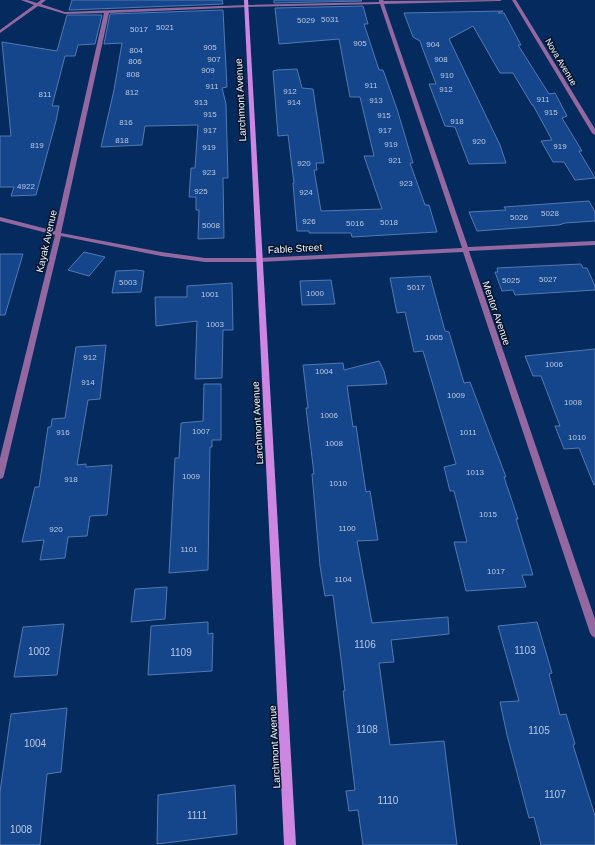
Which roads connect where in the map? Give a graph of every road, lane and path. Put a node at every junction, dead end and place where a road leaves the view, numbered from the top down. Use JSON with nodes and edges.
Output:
{"nodes":[{"id":1,"x":23,"y":0,"type":"edge"},
{"id":2,"x":44,"y":0,"type":"edge"},
{"id":3,"x":500,"y":0,"type":"edge"},
{"id":4,"x":514,"y":0,"type":"edge"},
{"id":5,"x":381,"y":2,"type":"edge"},
{"id":6,"x":246,"y":3,"type":"edge"},
{"id":7,"x":37,"y":5,"type":"junction"},
{"id":8,"x":107,"y":11,"type":"junction"},
{"id":9,"x":0,"y":32,"type":"edge"},
{"id":10,"x":595,"y":133,"type":"edge"},
{"id":11,"x":0,"y":219,"type":"edge"},
{"id":12,"x":58,"y":234,"type":"junction"},
{"id":13,"x":595,"y":243,"type":"edge"},
{"id":14,"x":465,"y":249,"type":"junction"},
{"id":15,"x":259,"y":260,"type":"junction"},
{"id":16,"x":0,"y":475,"type":"edge"},
{"id":17,"x":595,"y":633,"type":"edge"},
{"id":18,"x":290,"y":845,"type":"edge"}],
"edges":[{"from":1,"to":7,"type":"street"},
{"from":2,"to":7,"type":"street"},
{"from":3,"to":5,"type":"street"},
{"from":4,"to":10,"type":"street","name":"Nova Avenue"},
{"from":5,"to":6,"type":"street"},
{"from":5,"to":14,"type":"street","name":"Mentor Avenue"},
{"from":6,"to":8,"type":"street"},
{"from":6,"to":15,"type":"street","name":"Larchmont Avenue"},
{"from":7,"to":8,"type":"street"},
{"from":7,"to":9,"type":"street"},
{"from":8,"to":12,"type":"street","name":"Kayak Avenue"},
{"from":11,"to":12,"type":"street","name":"Fable Street"},
{"from":12,"to":15,"type":"street","name":"Fable Street"},
{"from":12,"to":16,"type":"street","name":"Kayak Avenue"},
{"from":13,"to":14,"type":"street","name":"Fable Street"},
{"from":14,"to":15,"type":"street","name":"Fable Street"},
{"from":14,"to":17,"type":"street","name":"Mentor Avenue"},
{"from":15,"to":18,"type":"street","name":"Larchmont Avenue"}]}
